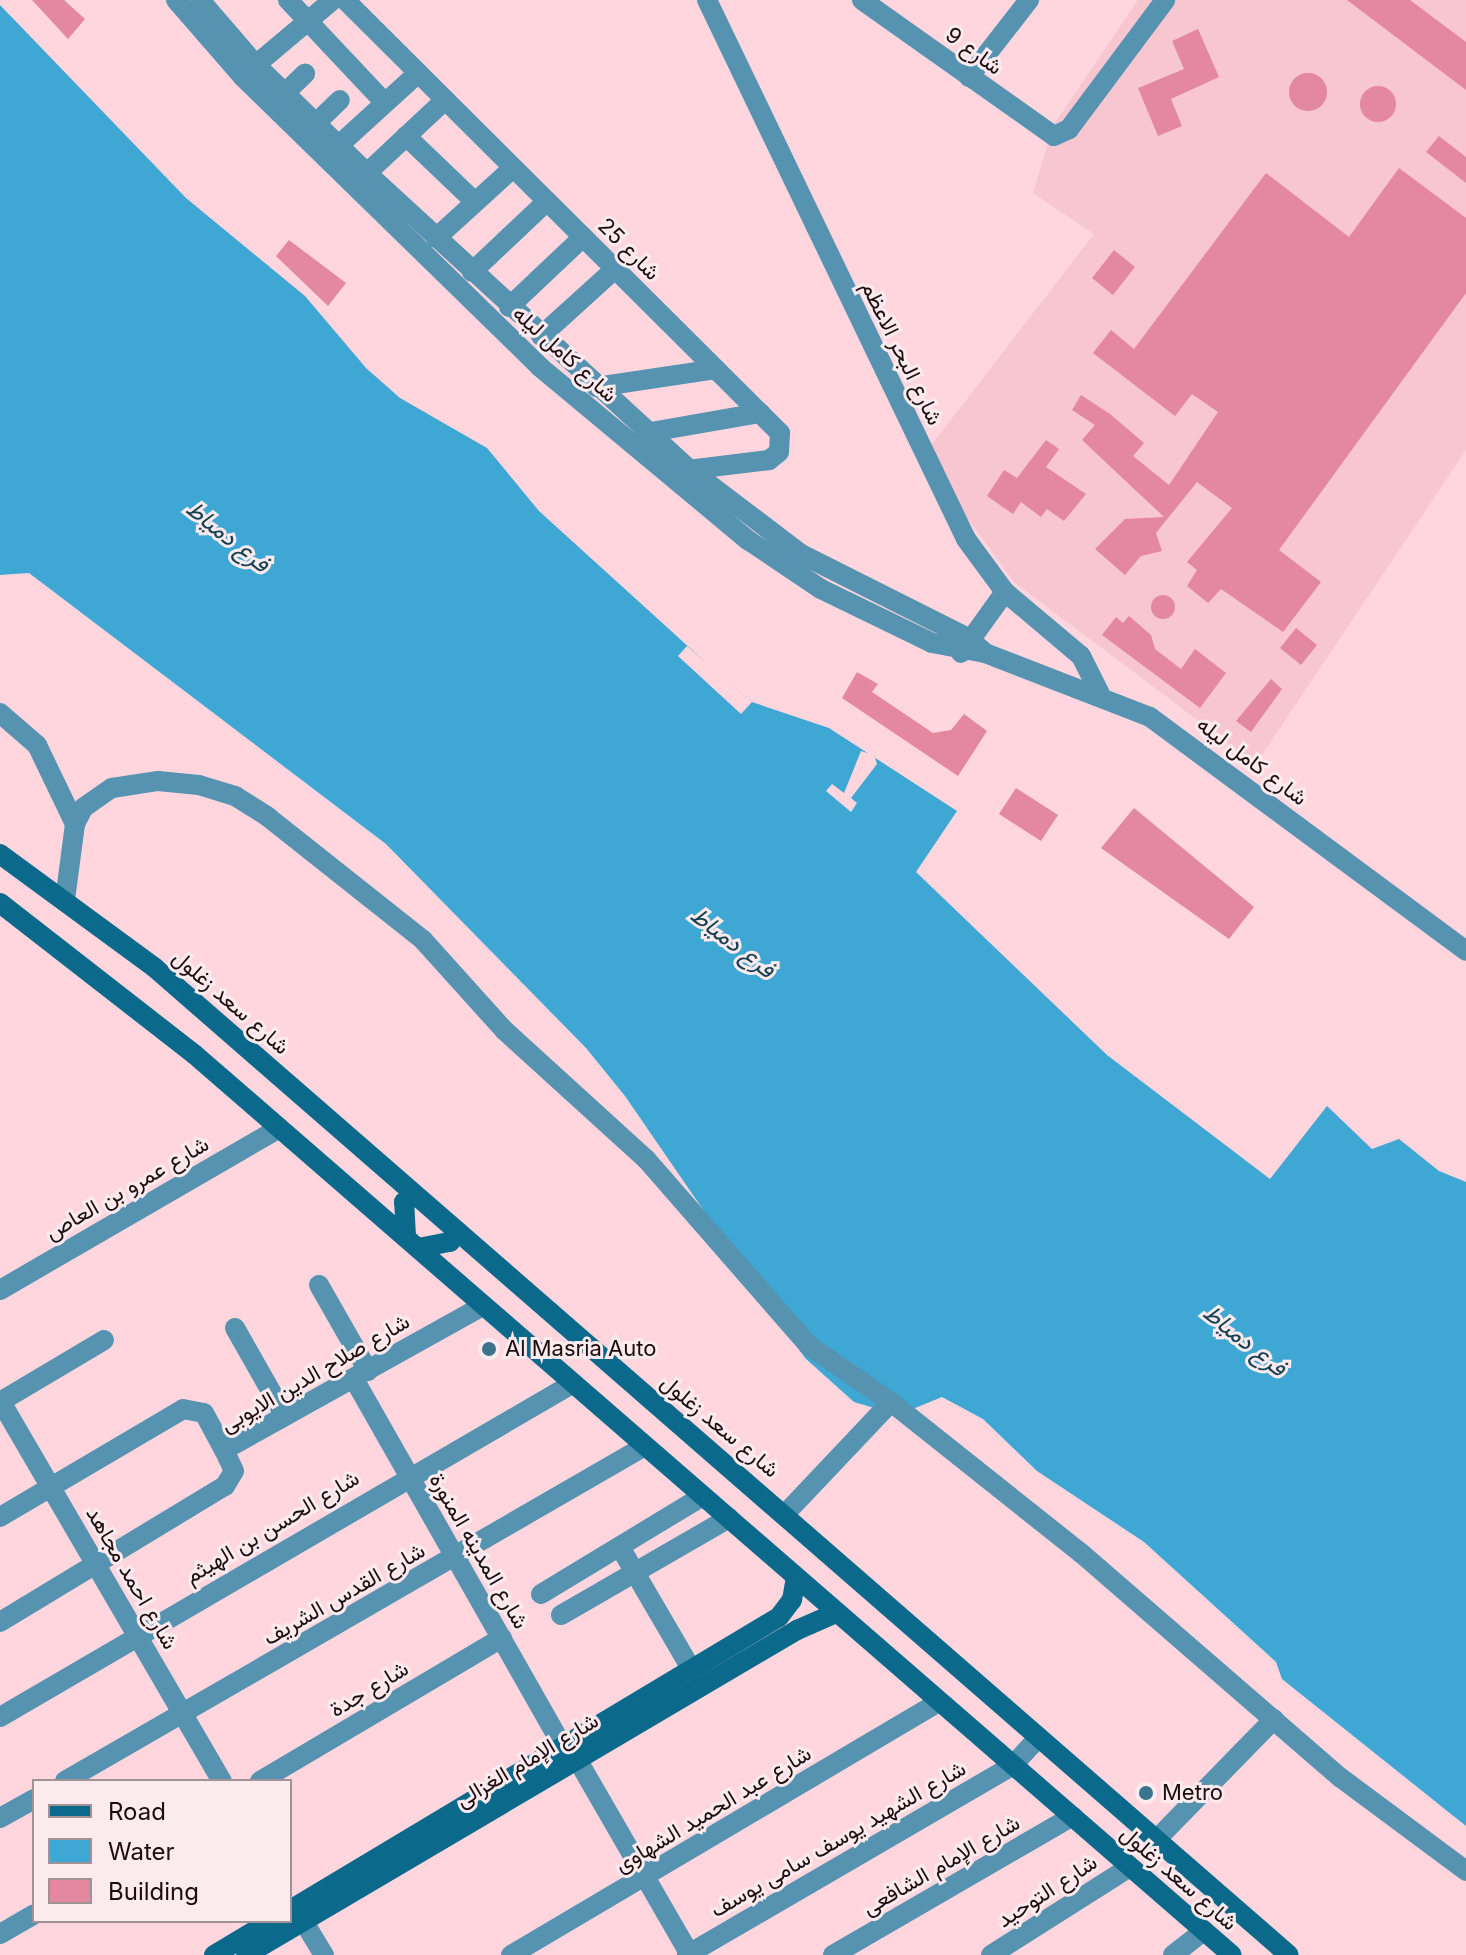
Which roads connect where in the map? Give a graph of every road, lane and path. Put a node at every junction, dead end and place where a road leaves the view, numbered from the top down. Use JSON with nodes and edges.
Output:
{"nodes":[{"id":1,"x":176,"y":0,"type":"edge"},
{"id":2,"x":200,"y":0,"type":"edge"},
{"id":3,"x":288,"y":0,"type":"edge"},
{"id":4,"x":333,"y":0,"type":"edge"},
{"id":5,"x":345,"y":0,"type":"edge"},
{"id":6,"x":707,"y":0,"type":"edge"},
{"id":7,"x":862,"y":0,"type":"edge"},
{"id":8,"x":1029,"y":0,"type":"edge"},
{"id":9,"x":1165,"y":0,"type":"edge"},
{"id":10,"x":885,"y":6,"type":"edge"},
{"id":11,"x":308,"y":21,"type":"junction"},
{"id":12,"x":249,"y":70,"type":"junction"},
{"id":13,"x":418,"y":73,"type":"junction"},
{"id":14,"x":305,"y":74,"type":"dead end"},
{"id":15,"x":969,"y":77,"type":"junction"},
{"id":16,"x":285,"y":93,"type":"junction"},
{"id":17,"x":340,"y":100,"type":"dead end"},
{"id":18,"x":445,"y":100,"type":"junction"},
{"id":19,"x":385,"y":103,"type":"junction"},
{"id":20,"x":316,"y":123,"type":"junction"},
{"id":21,"x":406,"y":136,"type":"junction"},
{"id":22,"x":339,"y":145,"type":"junction"},
{"id":23,"x":513,"y":168,"type":"junction"},
{"id":24,"x":367,"y":173,"type":"junction"},
{"id":25,"x":547,"y":201,"type":"junction"},
{"id":26,"x":475,"y":202,"type":"junction"},
{"id":27,"x":583,"y":237,"type":"junction"},
{"id":28,"x":436,"y":238,"type":"junction"},
{"id":29,"x":615,"y":269,"type":"junction"},
{"id":30,"x":472,"y":272,"type":"junction"},
{"id":31,"x":509,"y":307,"type":"junction"},
{"id":32,"x":541,"y":336,"type":"junction"},
{"id":33,"x":716,"y":369,"type":"junction"},
{"id":34,"x":596,"y":387,"type":"junction"},
{"id":35,"x":760,"y":413,"type":"junction"},
{"id":36,"x":645,"y":433,"type":"junction"},
{"id":37,"x":689,"y":469,"type":"junction"},
{"id":38,"x":663,"y":472,"type":"junction"},
{"id":39,"x":753,"y":531,"type":"junction"},
{"id":40,"x":1005,"y":592,"type":"junction"},
{"id":41,"x":965,"y":646,"type":"junction"},
{"id":42,"x":1100,"y":694,"type":"junction"},
{"id":43,"x":0,"y":713,"type":"edge"},
{"id":44,"x":75,"y":824,"type":"junction"},
{"id":45,"x":0,"y":854,"type":"edge"},
{"id":46,"x":65,"y":900,"type":"junction"},
{"id":47,"x":0,"y":903,"type":"edge"},
{"id":48,"x":1466,"y":951,"type":"edge"},
{"id":49,"x":279,"y":1128,"type":"junction"},
{"id":50,"x":415,"y":1195,"type":"junction"},
{"id":51,"x":456,"y":1231,"type":"junction"},
{"id":52,"x":412,"y":1243,"type":"junction"},
{"id":53,"x":319,"y":1285,"type":"dead end"},
{"id":54,"x":0,"y":1290,"type":"edge"},
{"id":55,"x":483,"y":1306,"type":"junction"},
{"id":56,"x":235,"y":1328,"type":"dead end"},
{"id":57,"x":104,"y":1340,"type":"dead end"},
{"id":58,"x":361,"y":1375,"type":"junction"},
{"id":59,"x":572,"y":1384,"type":"junction"},
{"id":60,"x":0,"y":1401,"type":"edge"},
{"id":61,"x":891,"y":1402,"type":"junction"},
{"id":62,"x":285,"y":1416,"type":"junction"},
{"id":63,"x":645,"y":1446,"type":"junction"},
{"id":64,"x":224,"y":1450,"type":"junction"},
{"id":65,"x":408,"y":1474,"type":"junction"},
{"id":66,"x":51,"y":1487,"type":"junction"},
{"id":67,"x":703,"y":1496,"type":"junction"},
{"id":68,"x":786,"y":1513,"type":"junction"},
{"id":69,"x":0,"y":1517,"type":"edge"},
{"id":70,"x":729,"y":1518,"type":"junction"},
{"id":71,"x":620,"y":1547,"type":"junction"},
{"id":72,"x":455,"y":1557,"type":"junction"},
{"id":73,"x":96,"y":1565,"type":"junction"},
{"id":74,"x":635,"y":1573,"type":"junction"},
{"id":75,"x":796,"y":1577,"type":"junction"},
{"id":76,"x":541,"y":1594,"type":"dead end"},
{"id":77,"x":836,"y":1613,"type":"junction"},
{"id":78,"x":561,"y":1615,"type":"dead end"},
{"id":79,"x":0,"y":1622,"type":"edge"},
{"id":80,"x":137,"y":1636,"type":"junction"},
{"id":81,"x":502,"y":1638,"type":"junction"},
{"id":82,"x":692,"y":1670,"type":"junction"},
{"id":83,"x":939,"y":1702,"type":"junction"},
{"id":84,"x":183,"y":1714,"type":"junction"},
{"id":85,"x":0,"y":1717,"type":"edge"},
{"id":86,"x":1274,"y":1719,"type":"junction"},
{"id":87,"x":1039,"y":1737,"type":"junction"},
{"id":88,"x":570,"y":1753,"type":"junction"},
{"id":89,"x":1013,"y":1765,"type":"junction"},
{"id":90,"x":69,"y":1779,"type":"edge"},
{"id":91,"x":221,"y":1779,"type":"edge"},
{"id":92,"x":263,"y":1779,"type":"edge"},
{"id":93,"x":32,"y":1800,"type":"edge"},
{"id":94,"x":1073,"y":1816,"type":"junction"},
{"id":95,"x":0,"y":1818,"type":"edge"},
{"id":96,"x":1156,"y":1840,"type":"junction"},
{"id":97,"x":1128,"y":1868,"type":"junction"},
{"id":98,"x":1466,"y":1871,"type":"edge"},
{"id":99,"x":645,"y":1877,"type":"junction"},
{"id":100,"x":295,"y":1909,"type":"edge"},
{"id":101,"x":32,"y":1915,"type":"edge"},
{"id":102,"x":268,"y":1923,"type":"edge"},
{"id":103,"x":280,"y":1923,"type":"edge"},
{"id":104,"x":1204,"y":1931,"type":"junction"},
{"id":105,"x":0,"y":1934,"type":"edge"},
{"id":106,"x":214,"y":1955,"type":"edge"},
{"id":107,"x":246,"y":1955,"type":"edge"},
{"id":108,"x":324,"y":1955,"type":"edge"},
{"id":109,"x":511,"y":1955,"type":"edge"},
{"id":110,"x":689,"y":1955,"type":"edge"},
{"id":111,"x":833,"y":1955,"type":"edge"},
{"id":112,"x":991,"y":1955,"type":"edge"},
{"id":113,"x":1173,"y":1955,"type":"edge"},
{"id":114,"x":1232,"y":1955,"type":"edge"},
{"id":115,"x":1289,"y":1955,"type":"edge"}],
"edges":[{"from":1,"to":12,"type":"street","name":"شارع كامل ليله"},
{"from":2,"to":12,"type":"street","name":"شارع كامل ليله"},
{"from":3,"to":11,"type":"street"},
{"from":4,"to":11,"type":"street"},
{"from":5,"to":13,"type":"street","name":"شارع 25"},
{"from":6,"to":40,"type":"street","name":"شارع البحر الاعظم"},
{"from":7,"to":10,"type":"street","name":"شارع 9"},
{"from":8,"to":15,"type":"street"},
{"from":9,"to":15,"type":"street","name":"شارع 9"},
{"from":10,"to":15,"type":"street","name":"شارع 9"},
{"from":11,"to":12,"type":"street"},
{"from":11,"to":19,"type":"street"},
{"from":12,"to":16,"type":"street","name":"شارع كامل ليله"},
{"from":12,"to":38,"type":"street","name":"شارع كامل ليله"},
{"from":13,"to":18,"type":"street","name":"شارع 25"},
{"from":13,"to":19,"type":"street"},
{"from":14,"to":16,"type":"street"},
{"from":16,"to":20,"type":"street","name":"شارع كامل ليله"},
{"from":17,"to":20,"type":"street"},
{"from":18,"to":21,"type":"street"},
{"from":18,"to":23,"type":"street","name":"شارع 25"},
{"from":19,"to":22,"type":"street"},
{"from":20,"to":22,"type":"street","name":"شارع كامل ليله"},
{"from":21,"to":24,"type":"street"},
{"from":21,"to":26,"type":"street"},
{"from":22,"to":24,"type":"street","name":"شارع كامل ليله"},
{"from":23,"to":25,"type":"street","name":"شارع 25"},
{"from":23,"to":26,"type":"street"},
{"from":24,"to":28,"type":"street","name":"شارع كامل ليله"},
{"from":25,"to":27,"type":"street","name":"شارع 25"},
{"from":25,"to":30,"type":"street"},
{"from":26,"to":28,"type":"street"},
{"from":27,"to":29,"type":"street","name":"شارع 25"},
{"from":27,"to":31,"type":"street"},
{"from":28,"to":30,"type":"street","name":"شارع كامل ليله"},
{"from":29,"to":32,"type":"street"},
{"from":29,"to":33,"type":"street","name":"شارع 25"},
{"from":30,"to":31,"type":"street","name":"شارع كامل ليله"},
{"from":31,"to":32,"type":"street","name":"شارع كامل ليله"},
{"from":32,"to":34,"type":"street","name":"شارع كامل ليله"},
{"from":33,"to":34,"type":"street"},
{"from":33,"to":35,"type":"street","name":"شارع 25"},
{"from":34,"to":36,"type":"street","name":"شارع كامل ليله"},
{"from":35,"to":36,"type":"street"},
{"from":35,"to":37,"type":"street","name":"شارع 25"},
{"from":36,"to":37,"type":"street","name":"شارع كامل ليله"},
{"from":37,"to":38,"type":"street","name":"شارع 25"},
{"from":37,"to":39,"type":"street","name":"شارع كامل ليله"},
{"from":38,"to":39,"type":"street","name":"شارع كامل ليله"},
{"from":39,"to":41,"type":"street","name":"شارع كامل ليله"},
{"from":40,"to":41,"type":"street"},
{"from":40,"to":42,"type":"street","name":"شارع البحر الاعظم"},
{"from":41,"to":42,"type":"street","name":"شارع كامل ليله"},
{"from":42,"to":48,"type":"street","name":"شارع كامل ليله"},
{"from":43,"to":44,"type":"street"},
{"from":44,"to":46,"type":"street"},
{"from":44,"to":61,"type":"street"},
{"from":45,"to":46,"type":"main road","name":"شارع سعد زغلول"},
{"from":46,"to":50,"type":"main road","name":"شارع سعد زغلول"},
{"from":47,"to":49,"type":"main road","name":"شارع سعد زغلول"},
{"from":49,"to":52,"type":"main road","name":"شارع سعد زغلول"},
{"from":49,"to":54,"type":"street","name":"شارع عمرو بن العاص"},
{"from":50,"to":51,"type":"main road","name":"شارع سعد زغلول"},
{"from":50,"to":52,"type":"main road"},
{"from":51,"to":52,"type":"main road"},
{"from":51,"to":68,"type":"main road","name":"شارع سعد زغلول"},
{"from":52,"to":55,"type":"main road","name":"شارع سعد زغلول"},
{"from":53,"to":58,"type":"street","name":"شارع المدينه المنورة"},
{"from":55,"to":58,"type":"street","name":"شارع صلاح الدين الايوبى"},
{"from":55,"to":59,"type":"main road","name":"شارع سعد زغلول"},
{"from":56,"to":62,"type":"street"},
{"from":57,"to":60,"type":"street"},
{"from":58,"to":62,"type":"street","name":"شارع صلاح الدين الايوبى"},
{"from":58,"to":65,"type":"street","name":"شارع المدينه المنورة"},
{"from":59,"to":63,"type":"main road","name":"شارع سعد زغلول"},
{"from":59,"to":65,"type":"street","name":"شارع الحسن بن الهيثم"},
{"from":60,"to":66,"type":"street","name":"شارع احمد مجاهد"},
{"from":61,"to":68,"type":"street"},
{"from":61,"to":86,"type":"street"},
{"from":62,"to":64,"type":"street","name":"شارع صلاح الدين الايوبى"},
{"from":63,"to":67,"type":"main road","name":"شارع سعد زغلول"},
{"from":63,"to":72,"type":"street","name":"شارع القدس الشريف"},
{"from":64,"to":66,"type":"street"},
{"from":64,"to":73,"type":"street","name":"شارع صلاح الدين الايوبى"},
{"from":65,"to":72,"type":"street","name":"شارع المدينه المنورة"},
{"from":65,"to":80,"type":"street","name":"شارع الحسن بن الهيثم"},
{"from":66,"to":69,"type":"street"},
{"from":66,"to":73,"type":"street","name":"شارع احمد مجاهد"},
{"from":67,"to":70,"type":"main road","name":"شارع سعد زغلول"},
{"from":67,"to":71,"type":"street"},
{"from":68,"to":87,"type":"main road","name":"شارع سعد زغلول"},
{"from":70,"to":74,"type":"street"},
{"from":70,"to":75,"type":"main road","name":"شارع سعد زغلول"},
{"from":71,"to":74,"type":"street"},
{"from":71,"to":76,"type":"street"},
{"from":72,"to":81,"type":"street","name":"شارع المدينه المنورة"},
{"from":72,"to":84,"type":"street","name":"شارع القدس الشريف"},
{"from":73,"to":79,"type":"street","name":"شارع صلاح الدين الايوبى"},
{"from":73,"to":80,"type":"street","name":"شارع احمد مجاهد"},
{"from":74,"to":78,"type":"street"},
{"from":74,"to":82,"type":"street"},
{"from":75,"to":77,"type":"main road","name":"شارع سعد زغلول"},
{"from":75,"to":82,"type":"main road","name":"شارع الإمام الغزالى"},
{"from":77,"to":83,"type":"main road","name":"شارع سعد زغلول"},
{"from":77,"to":88,"type":"main road","name":"شارع الإمام الغزالى"},
{"from":80,"to":84,"type":"street","name":"شارع احمد مجاهد"},
{"from":80,"to":85,"type":"street","name":"شارع الحسن بن الهيثم"},
{"from":81,"to":88,"type":"street","name":"شارع المدينه المنورة"},
{"from":81,"to":92,"type":"street","name":"شارع جدة"},
{"from":82,"to":88,"type":"main road","name":"شارع الإمام الغزالى"},
{"from":83,"to":89,"type":"main road","name":"شارع سعد زغلول"},
{"from":83,"to":99,"type":"street","name":"شارع عبد الحميد الشهاوى"},
{"from":84,"to":90,"type":"street","name":"شارع القدس الشريف"},
{"from":84,"to":91,"type":"street","name":"شارع احمد مجاهد"},
{"from":86,"to":96,"type":"street"},
{"from":86,"to":98,"type":"street"},
{"from":87,"to":89,"type":"street","name":"شارع الشهيد يوسف سامى يوسف"},
{"from":87,"to":96,"type":"main road","name":"شارع سعد زغلول"},
{"from":88,"to":99,"type":"street","name":"شارع المدينه المنورة"},
{"from":88,"to":100,"type":"main road","name":"شارع الإمام الغزالى"},
{"from":89,"to":94,"type":"main road","name":"شارع سعد زغلول"},
{"from":89,"to":110,"type":"street","name":"شارع الشهيد يوسف سامى يوسف"},
{"from":93,"to":95,"type":"street"},
{"from":94,"to":97,"type":"main road","name":"شارع سعد زغلول"},
{"from":94,"to":111,"type":"street","name":"شارع الإمام الشافعى"},
{"from":96,"to":115,"type":"main road","name":"شارع سعد زغلول"},
{"from":97,"to":104,"type":"main road","name":"شارع سعد زغلول"},
{"from":97,"to":112,"type":"street","name":"شارع التوحيد"},
{"from":99,"to":109,"type":"street","name":"شارع عبد الحميد الشهاوى"},
{"from":99,"to":110,"type":"street","name":"شارع المدينه المنورة"},
{"from":100,"to":108,"type":"street"},
{"from":101,"to":105,"type":"street"},
{"from":102,"to":106,"type":"main road"},
{"from":103,"to":107,"type":"main road","name":"شارع الإمام الغزالى"},
{"from":104,"to":113,"type":"street"},
{"from":104,"to":114,"type":"main road","name":"شارع سعد زغلول"}]}
